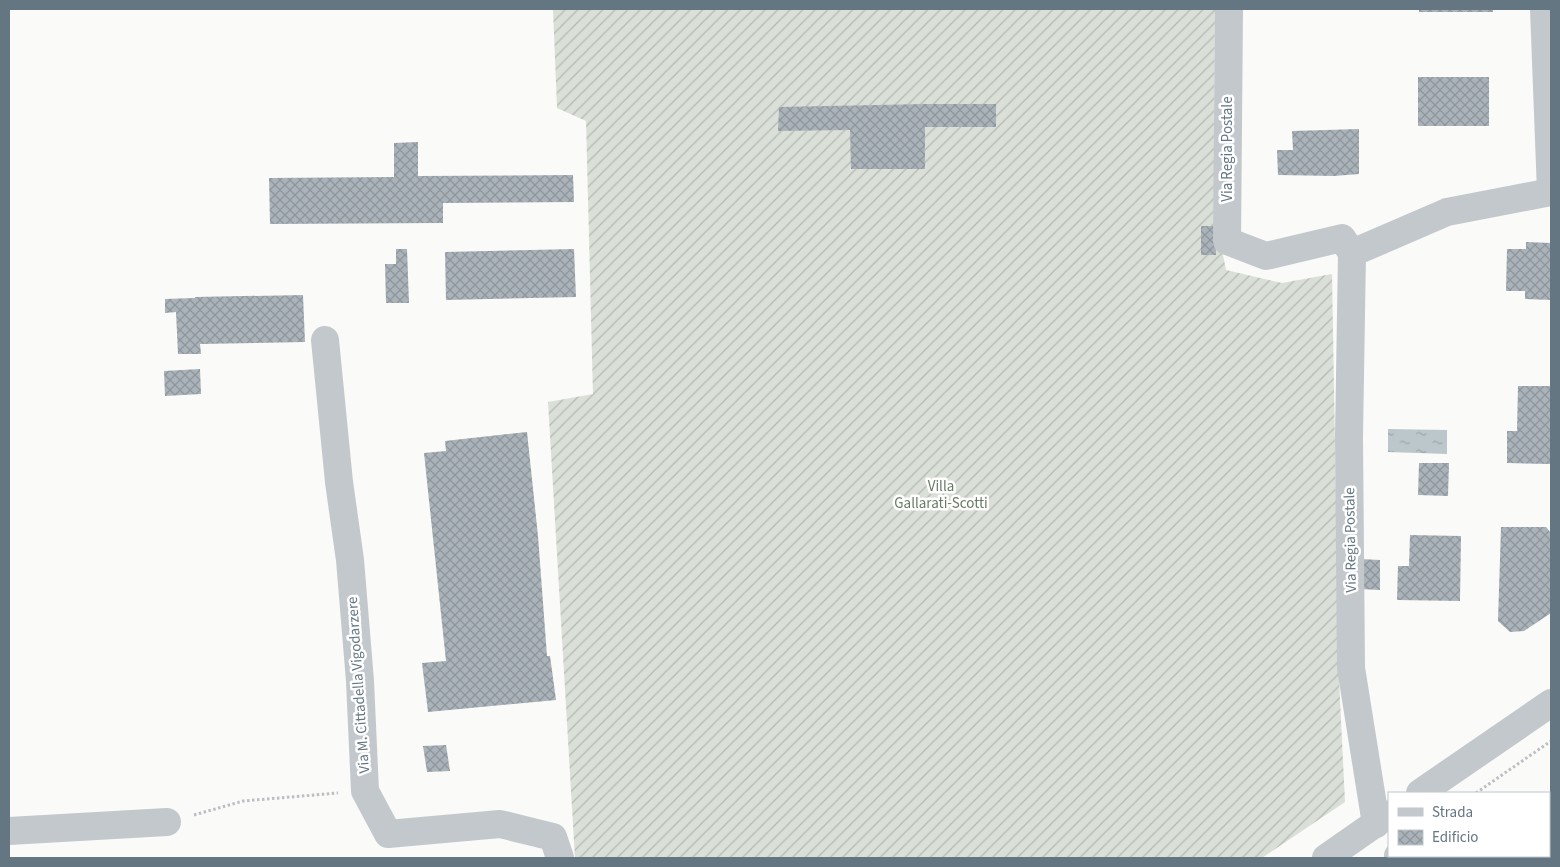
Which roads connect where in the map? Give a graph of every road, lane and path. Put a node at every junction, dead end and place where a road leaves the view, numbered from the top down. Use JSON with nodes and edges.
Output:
{"nodes":[{"id":1,"x":1229,"y":9,"type":"edge"},
{"id":2,"x":1544,"y":9,"type":"edge"},
{"id":3,"x":1551,"y":192,"type":"edge"},
{"id":4,"x":1352,"y":253,"type":"junction"},
{"id":5,"x":324,"y":340,"type":"dead end"},
{"id":6,"x":1551,"y":703,"type":"edge"},
{"id":7,"x":1551,"y":741,"type":"edge"},
{"id":8,"x":365,"y":791,"type":"junction"},
{"id":9,"x":1421,"y":792,"type":"edge"},
{"id":10,"x":1477,"y":792,"type":"edge"},
{"id":11,"x":1382,"y":819,"type":"edge"},
{"id":12,"x":167,"y":822,"type":"joint"},
{"id":13,"x":9,"y":831,"type":"edge"},
{"id":14,"x":560,"y":858,"type":"edge"},
{"id":15,"x":1326,"y":858,"type":"edge"}],
"edges":[{"from":1,"to":4,"type":"street","name":"Via Regia Postale"},
{"from":2,"to":3,"type":"street"},
{"from":3,"to":4,"type":"street"},
{"from":4,"to":11,"type":"street","name":"Via Regia Postale"},
{"from":5,"to":8,"type":"street","name":"Via M. Cittadella Vigodarzere"},
{"from":6,"to":9,"type":"street"},
{"from":7,"to":10,"type":"path"},
{"from":8,"to":12,"type":"path"},
{"from":8,"to":14,"type":"street","name":"Via M. Cittadella Vigodarzere"},
{"from":11,"to":15,"type":"street"},
{"from":12,"to":13,"type":"street"}]}
